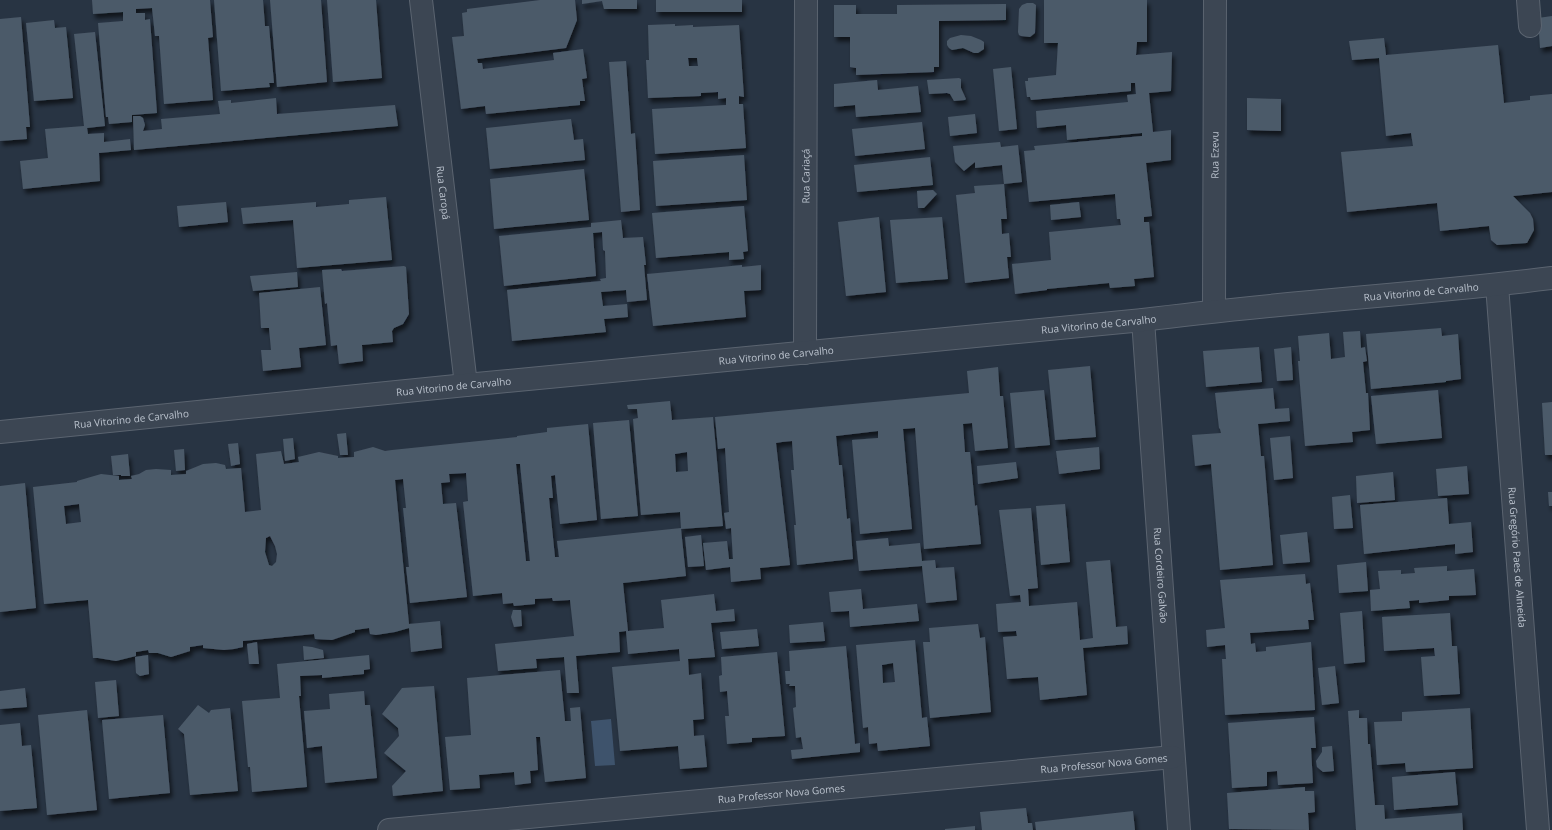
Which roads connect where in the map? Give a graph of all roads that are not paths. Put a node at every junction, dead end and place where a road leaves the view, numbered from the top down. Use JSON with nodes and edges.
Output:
{"nodes":[{"id":1,"x":420,"y":0,"type":"edge"},
{"id":2,"x":806,"y":0,"type":"edge"},
{"id":3,"x":1215,"y":0,"type":"edge"},
{"id":4,"x":1528,"y":0,"type":"edge"},
{"id":5,"x":1530,"y":26,"type":"dead end"},
{"id":6,"x":1552,"y":278,"type":"edge"},
{"id":7,"x":1497,"y":285,"type":"junction"},
{"id":8,"x":1214,"y":311,"type":"junction"},
{"id":9,"x":1143,"y":320,"type":"junction"},
{"id":10,"x":805,"y":353,"type":"junction"},
{"id":11,"x":466,"y":385,"type":"junction"},
{"id":12,"x":0,"y":432,"type":"edge"},
{"id":13,"x":1173,"y":757,"type":"junction"},
{"id":14,"x":388,"y":830,"type":"edge"},
{"id":15,"x":1179,"y":830,"type":"edge"},
{"id":16,"x":1538,"y":830,"type":"edge"}],
"edges":[{"from":1,"to":11,"type":"street","name":"Rua Caropá"},
{"from":2,"to":10,"type":"street","name":"Rua Cariaçá"},
{"from":3,"to":8,"type":"street","name":"Rua Ezevu"},
{"from":4,"to":5,"type":"street"},
{"from":6,"to":7,"type":"street","name":"Rua Vitorino de Carvalho"},
{"from":7,"to":8,"type":"street","name":"Rua Vitorino de Carvalho"},
{"from":7,"to":16,"type":"street","name":"Rua Gregório Paes de Almeida"},
{"from":8,"to":9,"type":"street","name":"Rua Vitorino de Carvalho"},
{"from":9,"to":10,"type":"street","name":"Rua Vitorino de Carvalho"},
{"from":9,"to":13,"type":"street","name":"Rua Cordeiro Galvão"},
{"from":10,"to":11,"type":"street","name":"Rua Vitorino de Carvalho"},
{"from":11,"to":12,"type":"street","name":"Rua Vitorino de Carvalho"},
{"from":13,"to":14,"type":"street","name":"Rua Professor Nova Gomes"},
{"from":13,"to":15,"type":"street","name":"Rua Cordeiro Galvão"}]}
